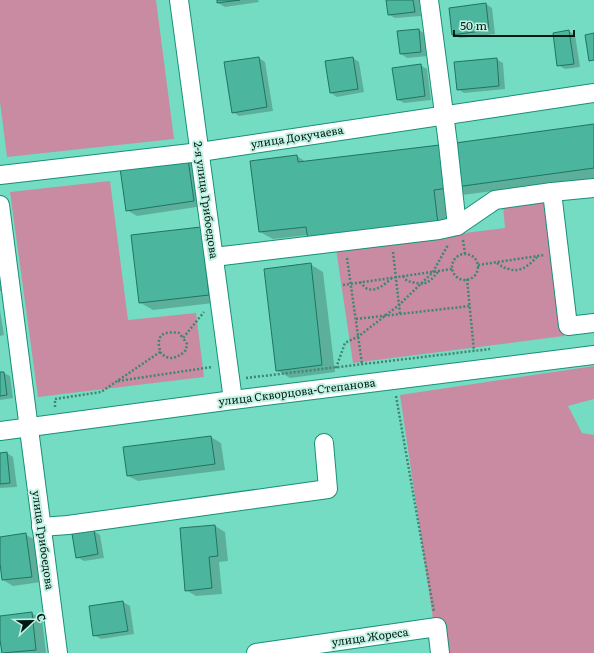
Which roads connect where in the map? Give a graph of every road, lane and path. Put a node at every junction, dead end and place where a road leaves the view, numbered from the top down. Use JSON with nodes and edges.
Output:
{"nodes":[{"id":1,"x":179,"y":0,"type":"edge"},
{"id":2,"x":429,"y":0,"type":"edge"},
{"id":3,"x":594,"y":94,"type":"edge"},
{"id":4,"x":444,"y":115,"type":"junction"},
{"id":5,"x":200,"y":152,"type":"junction"},
{"id":6,"x":0,"y":175,"type":"edge"},
{"id":7,"x":594,"y":188,"type":"edge"},
{"id":8,"x":552,"y":192,"type":"junction"},
{"id":9,"x":0,"y":205,"type":"edge"},
{"id":10,"x":454,"y":234,"type":"junction"},
{"id":11,"x":391,"y":235,"type":"junction"},
{"id":12,"x":345,"y":241,"type":"junction"},
{"id":13,"x":560,"y":252,"type":"junction"},
{"id":14,"x":538,"y":256,"type":"junction"},
{"id":15,"x":214,"y":257,"type":"junction"},
{"id":16,"x":497,"y":262,"type":"junction"},
{"id":17,"x":478,"y":266,"type":"junction"},
{"id":18,"x":452,"y":269,"type":"junction"},
{"id":19,"x":438,"y":271,"type":"junction"},
{"id":20,"x":433,"y":272,"type":"junction"},
{"id":21,"x":403,"y":276,"type":"junction"},
{"id":22,"x":392,"y":277,"type":"junction"},
{"id":23,"x":396,"y":277,"type":"junction"},
{"id":24,"x":467,"y":279,"type":"junction"},
{"id":25,"x":360,"y":282,"type":"junction"},
{"id":26,"x":351,"y":283,"type":"junction"},
{"id":27,"x":421,"y":283,"type":"junction"},
{"id":28,"x":343,"y":285,"type":"dead end"},
{"id":29,"x":399,"y":305,"type":"junction"},
{"id":30,"x":470,"y":306,"type":"junction"},
{"id":31,"x":205,"y":310,"type":"dead end"},
{"id":32,"x":400,"y":314,"type":"junction"},
{"id":33,"x":386,"y":315,"type":"junction"},
{"id":34,"x":356,"y":319,"type":"junction"},
{"id":35,"x":594,"y":323,"type":"edge"},
{"id":36,"x":359,"y":336,"type":"junction"},
{"id":37,"x":183,"y":338,"type":"junction"},
{"id":38,"x":497,"y":348,"type":"dead end"},
{"id":39,"x":474,"y":351,"type":"junction"},
{"id":40,"x":160,"y":352,"type":"junction"},
{"id":41,"x":594,"y":355,"type":"edge"},
{"id":42,"x":362,"y":364,"type":"junction"},
{"id":43,"x":217,"y":366,"type":"dead end"},
{"id":44,"x":336,"y":368,"type":"junction"},
{"id":45,"x":240,"y":379,"type":"dead end"},
{"id":46,"x":393,"y":380,"type":"junction"},
{"id":47,"x":116,"y":382,"type":"junction"},
{"id":48,"x":233,"y":400,"type":"junction"},
{"id":49,"x":56,"y":424,"type":"junction"},
{"id":50,"x":29,"y":428,"type":"junction"},
{"id":51,"x":0,"y":431,"type":"edge"},
{"id":52,"x":324,"y":443,"type":"dead end"},
{"id":53,"x":41,"y":527,"type":"junction"},
{"id":54,"x":437,"y":628,"type":"junction"},
{"id":55,"x":58,"y":653,"type":"edge"},
{"id":56,"x":256,"y":653,"type":"edge"},
{"id":57,"x":440,"y":653,"type":"edge"}],
"edges":[{"from":1,"to":5,"type":"street","name":"2-я улица Грибоедова"},
{"from":2,"to":4,"type":"street"},
{"from":3,"to":4,"type":"street","name":"улица Докучаева"},
{"from":4,"to":5,"type":"street","name":"улица Докучаева"},
{"from":4,"to":10,"type":"street"},
{"from":5,"to":6,"type":"street","name":"улица Докучаева"},
{"from":5,"to":15,"type":"street","name":"2-я улица Грибоедова"},
{"from":7,"to":8,"type":"street"},
{"from":8,"to":10,"type":"street"},
{"from":8,"to":13,"type":"street"},
{"from":9,"to":50,"type":"street"},
{"from":10,"to":11,"type":"street"},
{"from":10,"to":20,"type":"path"},
{"from":11,"to":12,"type":"street"},
{"from":11,"to":23,"type":"path"},
{"from":12,"to":15,"type":"street"},
{"from":12,"to":26,"type":"path"},
{"from":13,"to":14,"type":"path"},
{"from":13,"to":35,"type":"street"},
{"from":14,"to":16,"type":"path"},
{"from":14,"to":16,"type":"path"},
{"from":15,"to":48,"type":"street","name":"2-я улица Грибоедова"},
{"from":16,"to":17,"type":"path"},
{"from":17,"to":18,"type":"path"},
{"from":17,"to":24,"type":"path"},
{"from":18,"to":19,"type":"path"},
{"from":18,"to":24,"type":"path"},
{"from":19,"to":20,"type":"path"},
{"from":19,"to":27,"type":"path"},
{"from":20,"to":21,"type":"path"},
{"from":20,"to":27,"type":"path"},
{"from":21,"to":23,"type":"path"},
{"from":21,"to":27,"type":"path"},
{"from":22,"to":23,"type":"path"},
{"from":22,"to":25,"type":"path"},
{"from":22,"to":25,"type":"path"},
{"from":23,"to":29,"type":"path"},
{"from":24,"to":30,"type":"path"},
{"from":25,"to":26,"type":"path"},
{"from":26,"to":28,"type":"path"},
{"from":26,"to":34,"type":"path"},
{"from":27,"to":29,"type":"path"},
{"from":29,"to":32,"type":"path"},
{"from":29,"to":33,"type":"path"},
{"from":30,"to":32,"type":"path"},
{"from":30,"to":39,"type":"path"},
{"from":31,"to":37,"type":"path"},
{"from":32,"to":33,"type":"path"},
{"from":33,"to":34,"type":"path"},
{"from":33,"to":36,"type":"path"},
{"from":34,"to":36,"type":"path"},
{"from":36,"to":42,"type":"path"},
{"from":36,"to":44,"type":"path"},
{"from":37,"to":40,"type":"path"},
{"from":37,"to":40,"type":"path"},
{"from":38,"to":39,"type":"path"},
{"from":39,"to":42,"type":"path"},
{"from":40,"to":47,"type":"path"},
{"from":41,"to":46,"type":"street","name":"улица Скворцова-Степанова"},
{"from":42,"to":44,"type":"path"},
{"from":43,"to":47,"type":"path"},
{"from":44,"to":45,"type":"path"},
{"from":46,"to":48,"type":"street","name":"улица Скворцова-Степанова"},
{"from":46,"to":54,"type":"path"},
{"from":47,"to":49,"type":"path"},
{"from":48,"to":49,"type":"street","name":"улица Скворцова-Степанова"},
{"from":49,"to":50,"type":"street","name":"улица Скворцова-Степанова"},
{"from":50,"to":51,"type":"street","name":"улица Скворцова-Степанова"},
{"from":50,"to":53,"type":"street","name":"улица Грибоедова"},
{"from":52,"to":53,"type":"street"},
{"from":53,"to":55,"type":"street","name":"улица Грибоедова"},
{"from":54,"to":56,"type":"street","name":"улица Жореса"},
{"from":54,"to":57,"type":"street"}]}
